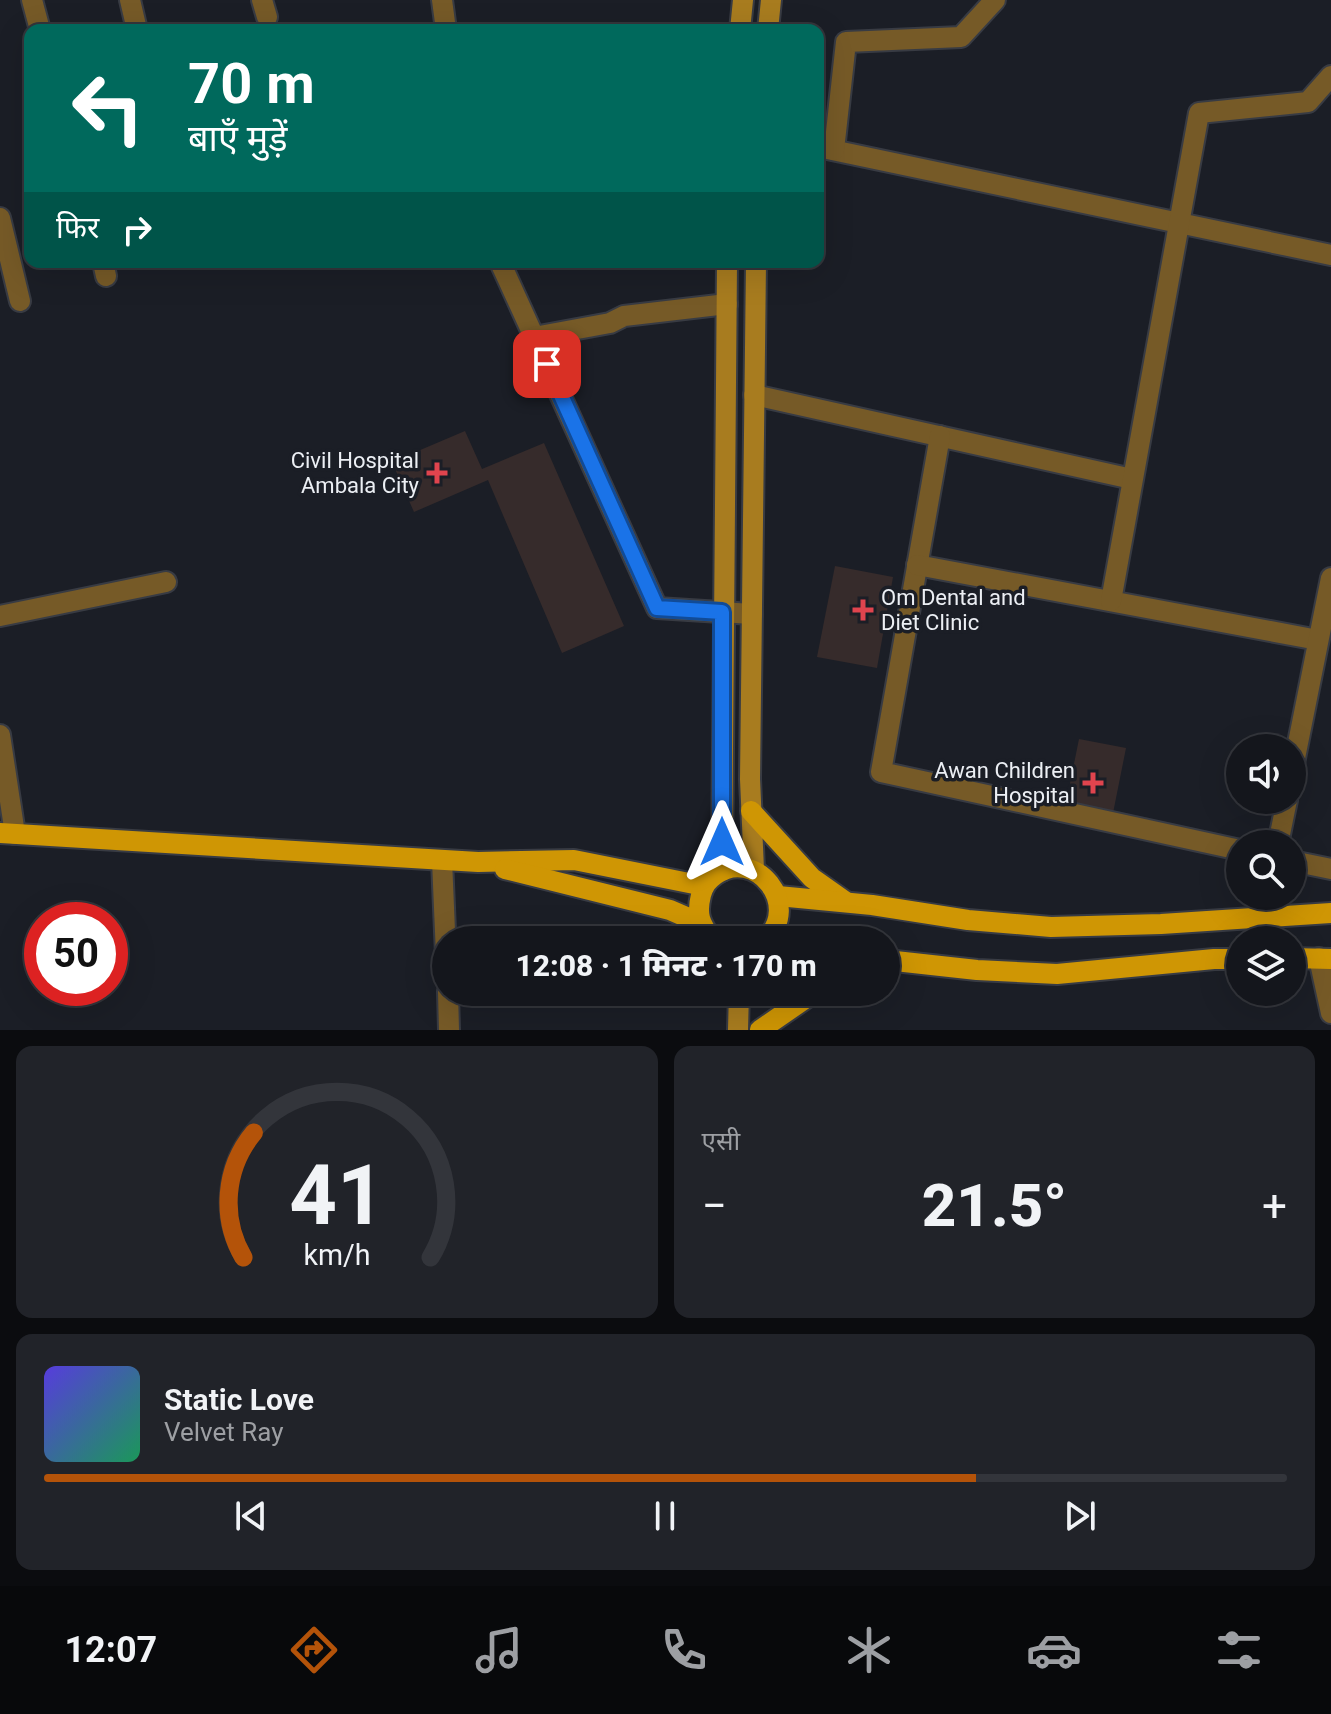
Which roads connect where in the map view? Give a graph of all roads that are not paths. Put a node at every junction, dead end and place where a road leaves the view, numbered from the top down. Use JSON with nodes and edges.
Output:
{"nodes":[{"id":1,"x":32,"y":0,"type":"edge"},
{"id":2,"x":130,"y":0,"type":"edge"},
{"id":3,"x":442,"y":0,"type":"edge"},
{"id":4,"x":743,"y":0,"type":"edge"},
{"id":5,"x":771,"y":0,"type":"edge"},
{"id":6,"x":995,"y":0,"type":"edge"},
{"id":7,"x":38,"y":24,"type":"edge"},
{"id":8,"x":136,"y":24,"type":"edge"},
{"id":9,"x":445,"y":24,"type":"edge"},
{"id":10,"x":741,"y":24,"type":"edge"},
{"id":11,"x":769,"y":24,"type":"edge"},
{"id":12,"x":1331,"y":76,"type":"edge"},
{"id":13,"x":826,"y":148,"type":"edge"},
{"id":14,"x":0,"y":218,"type":"edge"},
{"id":15,"x":1178,"y":223,"type":"junction"},
{"id":16,"x":1331,"y":255,"type":"edge"},
{"id":17,"x":503,"y":268,"type":"edge"},
{"id":18,"x":727,"y":268,"type":"edge"},
{"id":19,"x":756,"y":268,"type":"edge"},
{"id":20,"x":20,"y":301,"type":"dead end"},
{"id":21,"x":727,"y":304,"type":"junction"},
{"id":22,"x":534,"y":337,"type":"junction"},
{"id":23,"x":754,"y":395,"type":"junction"},
{"id":24,"x":940,"y":436,"type":"junction"},
{"id":25,"x":1132,"y":479,"type":"junction"},
{"id":26,"x":917,"y":565,"type":"junction"},
{"id":27,"x":1331,"y":578,"type":"edge"},
{"id":28,"x":166,"y":582,"type":"dead end"},
{"id":29,"x":1111,"y":601,"type":"junction"},
{"id":30,"x":722,"y":612,"type":"junction"},
{"id":31,"x":752,"y":614,"type":"junction"},
{"id":32,"x":0,"y":616,"type":"edge"},
{"id":33,"x":1318,"y":640,"type":"junction"},
{"id":34,"x":1300,"y":734,"type":"edge"},
{"id":35,"x":0,"y":735,"type":"edge"},
{"id":36,"x":751,"y":811,"type":"junction"},
{"id":37,"x":8,"y":833,"type":"edge"},
{"id":38,"x":1226,"y":847,"type":"edge"},
{"id":39,"x":442,"y":860,"type":"junction"},
{"id":40,"x":478,"y":862,"type":"junction"},
{"id":41,"x":1306,"y":864,"type":"edge"},
{"id":42,"x":1331,"y":869,"type":"edge"},
{"id":43,"x":754,"y":870,"type":"junction"},
{"id":44,"x":722,"y":871,"type":"junction"},
{"id":45,"x":704,"y":886,"type":"junction"},
{"id":46,"x":778,"y":896,"type":"junction"},
{"id":47,"x":848,"y":903,"type":"junction"},
{"id":48,"x":1331,"y":913,"type":"edge"},
{"id":49,"x":445,"y":926,"type":"edge"},
{"id":50,"x":696,"y":926,"type":"edge"},
{"id":51,"x":703,"y":926,"type":"edge"},
{"id":52,"x":774,"y":926,"type":"edge"},
{"id":53,"x":1325,"y":958,"type":"edge"},
{"id":54,"x":1226,"y":959,"type":"edge"},
{"id":55,"x":900,"y":962,"type":"edge"},
{"id":56,"x":448,"y":1006,"type":"edge"},
{"id":57,"x":739,"y":1006,"type":"edge"},
{"id":58,"x":795,"y":1006,"type":"edge"},
{"id":59,"x":1331,"y":1013,"type":"edge"},
{"id":60,"x":449,"y":1030,"type":"edge"},
{"id":61,"x":738,"y":1030,"type":"edge"},
{"id":62,"x":760,"y":1030,"type":"edge"}],
"edges":[{"from":1,"to":7,"type":"street"},
{"from":2,"to":8,"type":"street"},
{"from":3,"to":9,"type":"street"},
{"from":4,"to":10,"type":"main road"},
{"from":5,"to":11,"type":"main road"},
{"from":6,"to":13,"type":"street"},
{"from":12,"to":15,"type":"street"},
{"from":13,"to":15,"type":"street"},
{"from":14,"to":20,"type":"street"},
{"from":15,"to":16,"type":"street"},
{"from":15,"to":25,"type":"street"},
{"from":17,"to":22,"type":"street"},
{"from":18,"to":21,"type":"main road"},
{"from":19,"to":23,"type":"main road"},
{"from":21,"to":22,"type":"street"},
{"from":21,"to":30,"type":"main road"},
{"from":22,"to":30,"type":"street"},
{"from":23,"to":24,"type":"street"},
{"from":23,"to":31,"type":"main road"},
{"from":24,"to":25,"type":"street"},
{"from":24,"to":26,"type":"street"},
{"from":25,"to":29,"type":"street"},
{"from":26,"to":29,"type":"street"},
{"from":26,"to":38,"type":"street"},
{"from":27,"to":33,"type":"street"},
{"from":28,"to":32,"type":"street"},
{"from":29,"to":33,"type":"street"},
{"from":30,"to":31,"type":"street"},
{"from":30,"to":44,"type":"main road"},
{"from":31,"to":36,"type":"main road"},
{"from":33,"to":34,"type":"street"},
{"from":35,"to":37,"type":"street"},
{"from":36,"to":43,"type":"main road"},
{"from":36,"to":47,"type":"main road"},
{"from":37,"to":39,"type":"main road"},
{"from":39,"to":40,"type":"main road"},
{"from":39,"to":49,"type":"street"},
{"from":40,"to":45,"type":"main road"},
{"from":40,"to":50,"type":"main road"},
{"from":41,"to":42,"type":"street"},
{"from":43,"to":44,"type":"main road"},
{"from":43,"to":46,"type":"main road"},
{"from":44,"to":45,"type":"main road"},
{"from":45,"to":51,"type":"main road"},
{"from":46,"to":47,"type":"main road"},
{"from":46,"to":52,"type":"main road"},
{"from":47,"to":48,"type":"main road"},
{"from":53,"to":59,"type":"street"},
{"from":54,"to":55,"type":"main road"},
{"from":56,"to":60,"type":"street"},
{"from":57,"to":61,"type":"main road"},
{"from":58,"to":62,"type":"main road"}]}
